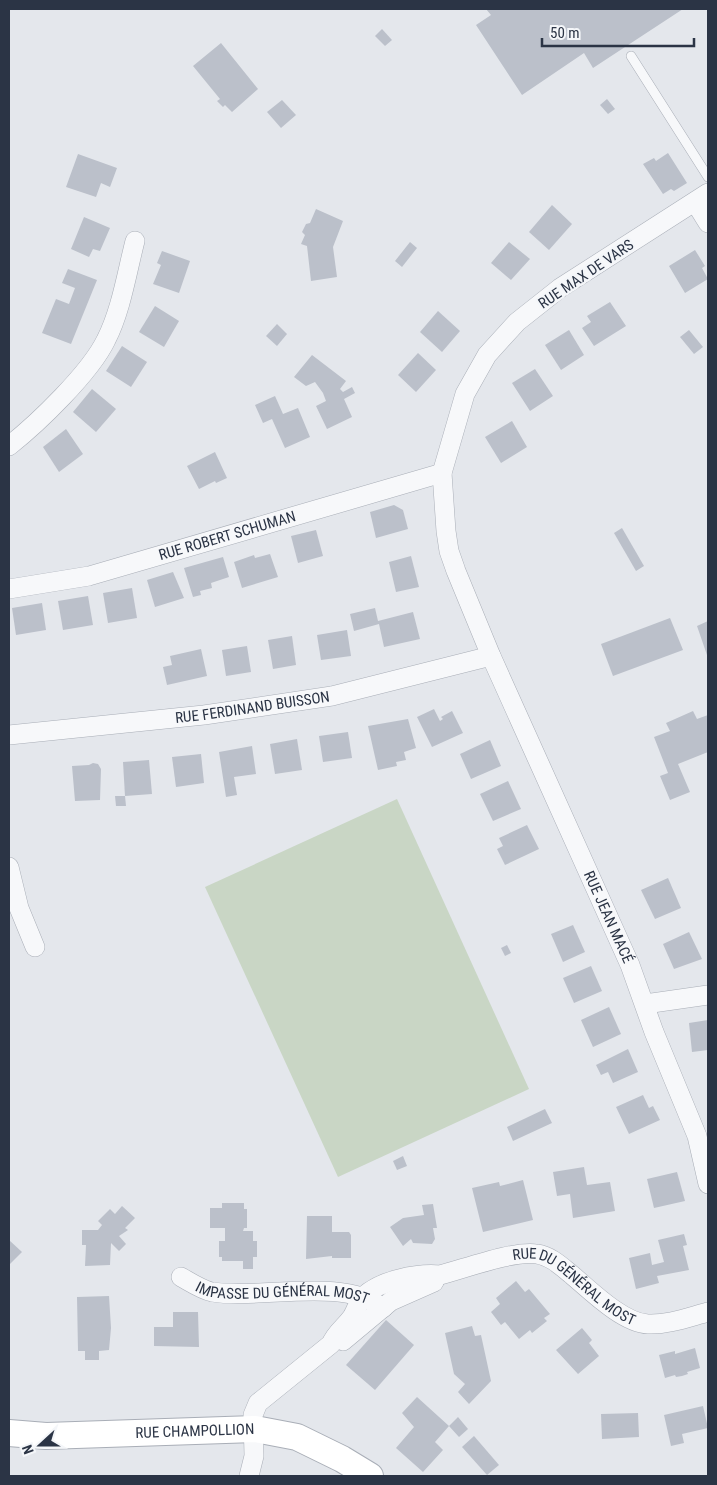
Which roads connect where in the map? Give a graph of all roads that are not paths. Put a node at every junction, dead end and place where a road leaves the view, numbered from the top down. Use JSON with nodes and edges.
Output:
{"nodes":[{"id":1,"x":631,"y":56,"type":"dead end"},
{"id":2,"x":708,"y":177,"type":"edge"},
{"id":3,"x":702,"y":198,"type":"edge"},
{"id":4,"x":708,"y":223,"type":"edge"},
{"id":5,"x":135,"y":241,"type":"dead end"},
{"id":6,"x":9,"y":446,"type":"edge"},
{"id":7,"x":442,"y":473,"type":"junction"},
{"id":8,"x":9,"y":589,"type":"edge"},
{"id":9,"x":492,"y":656,"type":"junction"},
{"id":10,"x":9,"y":735,"type":"edge"},
{"id":11,"x":9,"y":867,"type":"edge"},
{"id":12,"x":35,"y":947,"type":"dead end"},
{"id":13,"x":708,"y":995,"type":"edge"},
{"id":14,"x":646,"y":1004,"type":"junction"},
{"id":15,"x":708,"y":1184,"type":"edge"},
{"id":16,"x":440,"y":1275,"type":"junction"},
{"id":17,"x":181,"y":1277,"type":"dead end"},
{"id":18,"x":362,"y":1298,"type":"junction"},
{"id":19,"x":383,"y":1308,"type":"junction"},
{"id":20,"x":708,"y":1312,"type":"edge"},
{"id":21,"x":331,"y":1344,"type":"junction"},
{"id":22,"x":255,"y":1429,"type":"junction"},
{"id":23,"x":9,"y":1433,"type":"edge"},
{"id":24,"x":249,"y":1476,"type":"edge"},
{"id":25,"x":370,"y":1476,"type":"edge"}],
"edges":[{"from":1,"to":2,"type":"lane"},
{"from":3,"to":4,"type":"street"},
{"from":3,"to":7,"type":"street","name":"RUE MAX DE VARS"},
{"from":5,"to":6,"type":"street"},
{"from":7,"to":8,"type":"street","name":"RUE ROBERT SCHUMAN"},
{"from":7,"to":9,"type":"street","name":"RUE MAX DE VARS"},
{"from":9,"to":10,"type":"street","name":"RUE FERDINAND BUISSON"},
{"from":9,"to":14,"type":"street","name":"RUE JEAN MACÉ"},
{"from":11,"to":12,"type":"street"},
{"from":13,"to":14,"type":"street"},
{"from":14,"to":15,"type":"street","name":"RUE JEAN MACÉ"},
{"from":16,"to":18,"type":"street","name":"RUE DU GÉNÉRAL MOST"},
{"from":16,"to":19,"type":"street","name":"RUE DU GÉNÉRAL MOST"},
{"from":16,"to":20,"type":"street","name":"RUE DU GÉNÉRAL MOST"},
{"from":17,"to":18,"type":"street","name":"IMPASSE DU GÉNÉRAL MOST"},
{"from":18,"to":19,"type":"street","name":"IMPASSE DU GÉNÉRAL MOST"},
{"from":18,"to":21,"type":"street","name":"RUE DU GÉNÉRAL MOST"},
{"from":19,"to":21,"type":"street","name":"RUE DU GÉNÉRAL MOST"},
{"from":21,"to":22,"type":"street","name":"RUE DU GÉNÉRAL MOST"},
{"from":22,"to":23,"type":"street","name":"RUE CHAMPOLLION"},
{"from":22,"to":24,"type":"street","name":"RUE DU GÉNÉRAL MOST"},
{"from":22,"to":25,"type":"street","name":"RUE CHAMPOLLION"}]}
